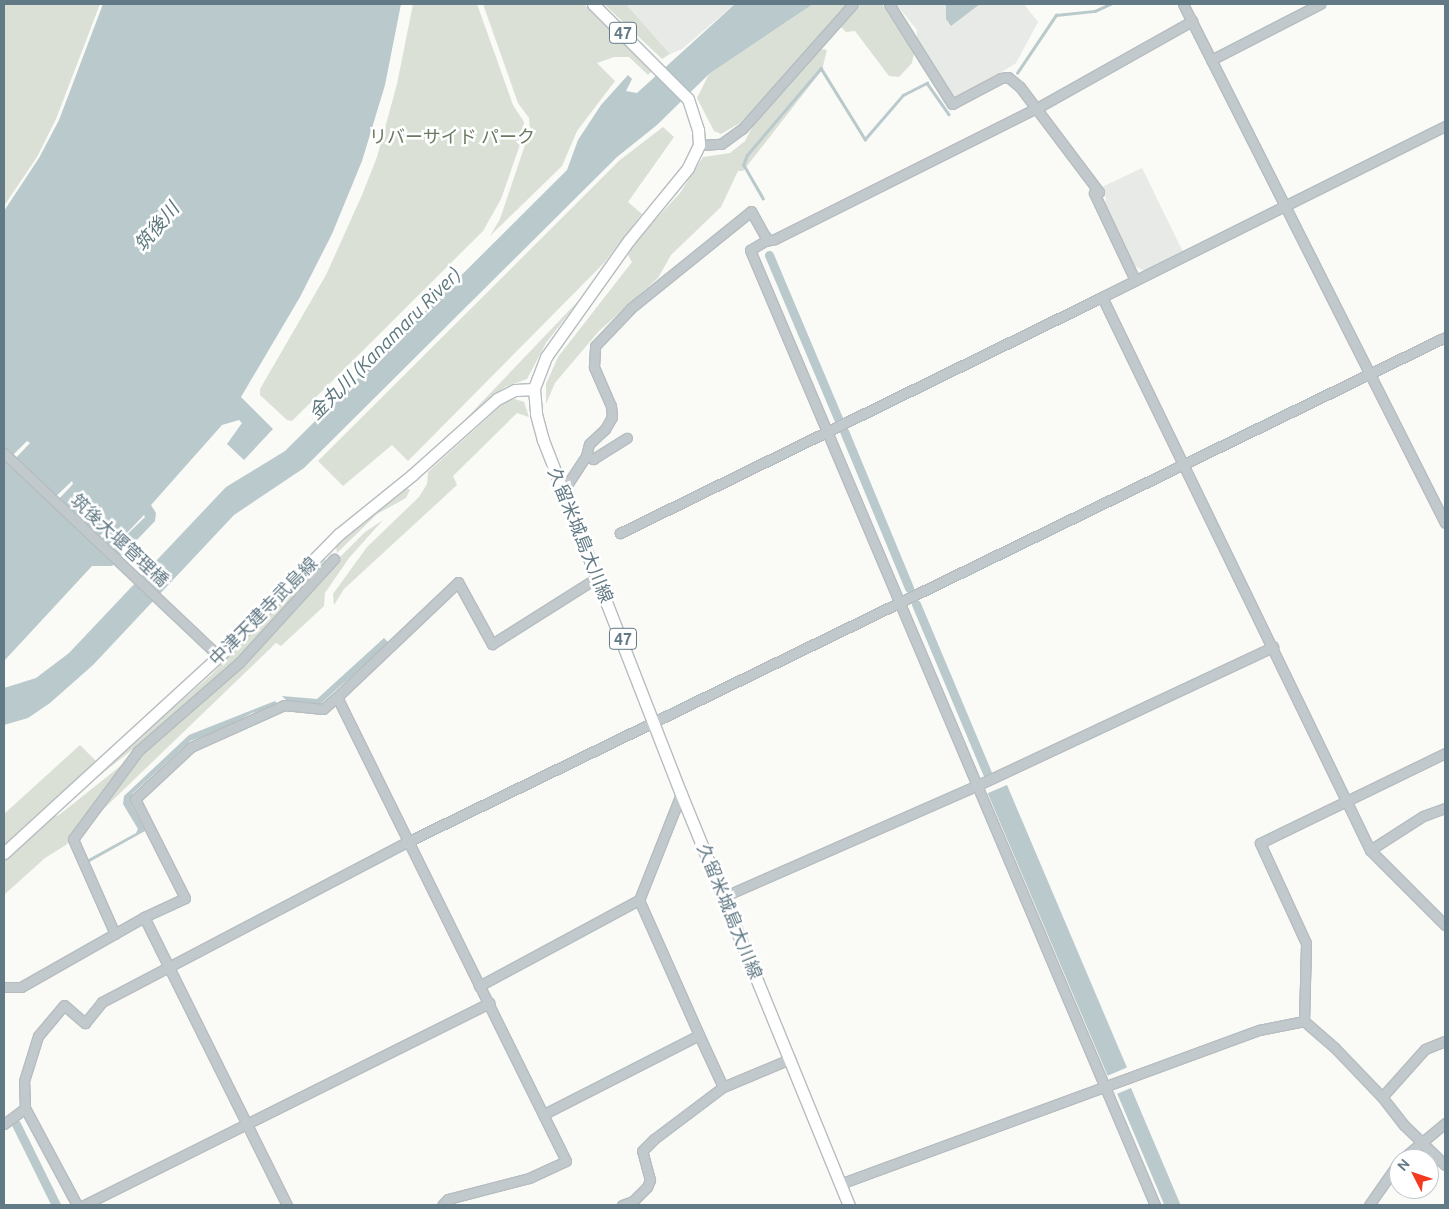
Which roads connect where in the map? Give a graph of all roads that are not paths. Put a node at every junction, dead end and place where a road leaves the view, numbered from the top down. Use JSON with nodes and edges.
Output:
{"nodes":[{"id":1,"x":593,"y":4,"type":"edge"},
{"id":2,"x":853,"y":4,"type":"edge"},
{"id":3,"x":889,"y":4,"type":"edge"},
{"id":4,"x":1183,"y":4,"type":"edge"},
{"id":5,"x":1320,"y":4,"type":"edge"},
{"id":6,"x":1192,"y":21,"type":"junction"},
{"id":7,"x":1211,"y":60,"type":"junction"},
{"id":8,"x":1037,"y":108,"type":"junction"},
{"id":9,"x":1445,"y":126,"type":"edge"},
{"id":10,"x":699,"y":145,"type":"junction"},
{"id":11,"x":1285,"y":205,"type":"junction"},
{"id":12,"x":765,"y":241,"type":"junction"},
{"id":13,"x":1135,"y":280,"type":"junction"},
{"id":14,"x":1102,"y":297,"type":"junction"},
{"id":15,"x":1445,"y":337,"type":"edge"},
{"id":16,"x":1370,"y":374,"type":"junction"},
{"id":17,"x":534,"y":389,"type":"junction"},
{"id":18,"x":827,"y":430,"type":"junction"},
{"id":19,"x":627,"y":438,"type":"dead end"},
{"id":20,"x":4,"y":453,"type":"edge"},
{"id":21,"x":586,"y":456,"type":"junction"},
{"id":22,"x":1186,"y":465,"type":"junction"},
{"id":23,"x":563,"y":491,"type":"junction"},
{"id":24,"x":1445,"y":523,"type":"edge"},
{"id":25,"x":620,"y":533,"type":"dead end"},
{"id":26,"x":334,"y":559,"type":"dead end"},
{"id":27,"x":598,"y":577,"type":"junction"},
{"id":28,"x":901,"y":602,"type":"junction"},
{"id":29,"x":1273,"y":647,"type":"junction"},
{"id":30,"x":216,"y":653,"type":"junction"},
{"id":31,"x":337,"y":698,"type":"junction"},
{"id":32,"x":655,"y":720,"type":"junction"},
{"id":33,"x":1445,"y":753,"type":"edge"},
{"id":34,"x":978,"y":785,"type":"junction"},
{"id":35,"x":682,"y":794,"type":"junction"},
{"id":36,"x":1345,"y":802,"type":"junction"},
{"id":37,"x":1445,"y":808,"type":"edge"},
{"id":38,"x":408,"y":842,"type":"junction"},
{"id":39,"x":1370,"y":850,"type":"junction"},
{"id":40,"x":4,"y":853,"type":"edge"},
{"id":41,"x":725,"y":896,"type":"junction"},
{"id":42,"x":639,"y":900,"type":"junction"},
{"id":43,"x":144,"y":917,"type":"junction"},
{"id":44,"x":1445,"y":925,"type":"edge"},
{"id":45,"x":115,"y":934,"type":"junction"},
{"id":46,"x":169,"y":966,"type":"junction"},
{"id":47,"x":479,"y":986,"type":"junction"},
{"id":48,"x":4,"y":987,"type":"edge"},
{"id":49,"x":489,"y":1003,"type":"junction"},
{"id":50,"x":1304,"y":1021,"type":"junction"},
{"id":51,"x":699,"y":1035,"type":"junction"},
{"id":52,"x":1445,"y":1041,"type":"edge"},
{"id":53,"x":790,"y":1059,"type":"junction"},
{"id":54,"x":1106,"y":1086,"type":"junction"},
{"id":55,"x":723,"y":1087,"type":"junction"},
{"id":56,"x":1382,"y":1097,"type":"junction"},
{"id":57,"x":25,"y":1108,"type":"junction"},
{"id":58,"x":544,"y":1114,"type":"junction"},
{"id":59,"x":1445,"y":1122,"type":"edge"},
{"id":60,"x":246,"y":1123,"type":"junction"},
{"id":61,"x":4,"y":1124,"type":"edge"},
{"id":62,"x":1421,"y":1141,"type":"junction"},
{"id":63,"x":1413,"y":1149,"type":"edge"},
{"id":64,"x":1445,"y":1165,"type":"edge"},
{"id":65,"x":1389,"y":1176,"type":"edge"},
{"id":66,"x":840,"y":1184,"type":"junction"},
{"id":67,"x":77,"y":1205,"type":"edge"},
{"id":68,"x":84,"y":1205,"type":"edge"},
{"id":69,"x":287,"y":1205,"type":"edge"},
{"id":70,"x":442,"y":1205,"type":"edge"},
{"id":71,"x":622,"y":1205,"type":"edge"},
{"id":72,"x":849,"y":1205,"type":"edge"},
{"id":73,"x":1155,"y":1205,"type":"edge"},
{"id":74,"x":1369,"y":1205,"type":"edge"}],
"edges":[{"from":1,"to":10,"type":"main road","number":"47"},
{"from":2,"to":10,"type":"street"},
{"from":3,"to":8,"type":"street"},
{"from":4,"to":6,"type":"street"},
{"from":5,"to":7,"type":"street"},
{"from":6,"to":7,"type":"street"},
{"from":6,"to":8,"type":"street"},
{"from":7,"to":11,"type":"street"},
{"from":8,"to":12,"type":"street"},
{"from":8,"to":13,"type":"street"},
{"from":9,"to":11,"type":"street"},
{"from":10,"to":17,"type":"main road"},
{"from":11,"to":13,"type":"street"},
{"from":11,"to":16,"type":"street"},
{"from":12,"to":18,"type":"street"},
{"from":12,"to":21,"type":"street"},
{"from":13,"to":14,"type":"street"},
{"from":14,"to":18,"type":"street"},
{"from":14,"to":22,"type":"street"},
{"from":15,"to":16,"type":"street"},
{"from":16,"to":22,"type":"street"},
{"from":16,"to":24,"type":"street"},
{"from":17,"to":23,"type":"main road","name":"久留米城島大川線","number":"47"},
{"from":17,"to":30,"type":"main road","name":"中津天建寺武島線"},
{"from":18,"to":25,"type":"street"},
{"from":18,"to":28,"type":"street"},
{"from":19,"to":21,"type":"street"},
{"from":20,"to":30,"type":"street","name":"筑後大堰管理橋"},
{"from":21,"to":23,"type":"street"},
{"from":22,"to":28,"type":"street"},
{"from":22,"to":29,"type":"street"},
{"from":23,"to":27,"type":"main road","name":"久留米城島大川線","number":"47"},
{"from":26,"to":45,"type":"street"},
{"from":27,"to":31,"type":"street"},
{"from":27,"to":32,"type":"main road","name":"久留米城島大川線","number":"47"},
{"from":28,"to":32,"type":"street"},
{"from":28,"to":34,"type":"street"},
{"from":29,"to":34,"type":"street"},
{"from":29,"to":36,"type":"street"},
{"from":30,"to":40,"type":"main road","name":"中津天建寺武島線"},
{"from":31,"to":38,"type":"street"},
{"from":31,"to":43,"type":"street"},
{"from":32,"to":35,"type":"main road","name":"久留米城島大川線","number":"47"},
{"from":32,"to":38,"type":"street"},
{"from":33,"to":36,"type":"street"},
{"from":34,"to":41,"type":"street"},
{"from":34,"to":54,"type":"street"},
{"from":35,"to":41,"type":"main road","name":"久留米城島大川線","number":"47"},
{"from":35,"to":42,"type":"street"},
{"from":36,"to":39,"type":"street"},
{"from":36,"to":50,"type":"street"},
{"from":37,"to":39,"type":"street"},
{"from":38,"to":46,"type":"street"},
{"from":38,"to":47,"type":"street"},
{"from":39,"to":44,"type":"street"},
{"from":41,"to":53,"type":"main road","name":"久留米城島大川線","number":"47"},
{"from":42,"to":47,"type":"street"},
{"from":42,"to":51,"type":"street"},
{"from":43,"to":45,"type":"street"},
{"from":43,"to":46,"type":"street"},
{"from":45,"to":48,"type":"street"},
{"from":46,"to":57,"type":"street"},
{"from":46,"to":60,"type":"street"},
{"from":47,"to":49,"type":"street"},
{"from":49,"to":58,"type":"street"},
{"from":49,"to":60,"type":"street"},
{"from":50,"to":54,"type":"street"},
{"from":50,"to":56,"type":"street"},
{"from":51,"to":55,"type":"street"},
{"from":51,"to":58,"type":"street"},
{"from":52,"to":56,"type":"street"},
{"from":53,"to":55,"type":"street"},
{"from":53,"to":66,"type":"main road","name":"久留米城島大川線","number":"47"},
{"from":54,"to":66,"type":"street"},
{"from":54,"to":73,"type":"street"},
{"from":55,"to":71,"type":"street"},
{"from":56,"to":62,"type":"street"},
{"from":57,"to":61,"type":"street"},
{"from":57,"to":67,"type":"street"},
{"from":58,"to":70,"type":"street"},
{"from":59,"to":62,"type":"street"},
{"from":60,"to":68,"type":"street"},
{"from":60,"to":69,"type":"street"},
{"from":62,"to":63,"type":"street"},
{"from":62,"to":64,"type":"street"},
{"from":65,"to":74,"type":"street"},
{"from":66,"to":72,"type":"main road","name":"久留米城島大川線","number":"47"}]}
